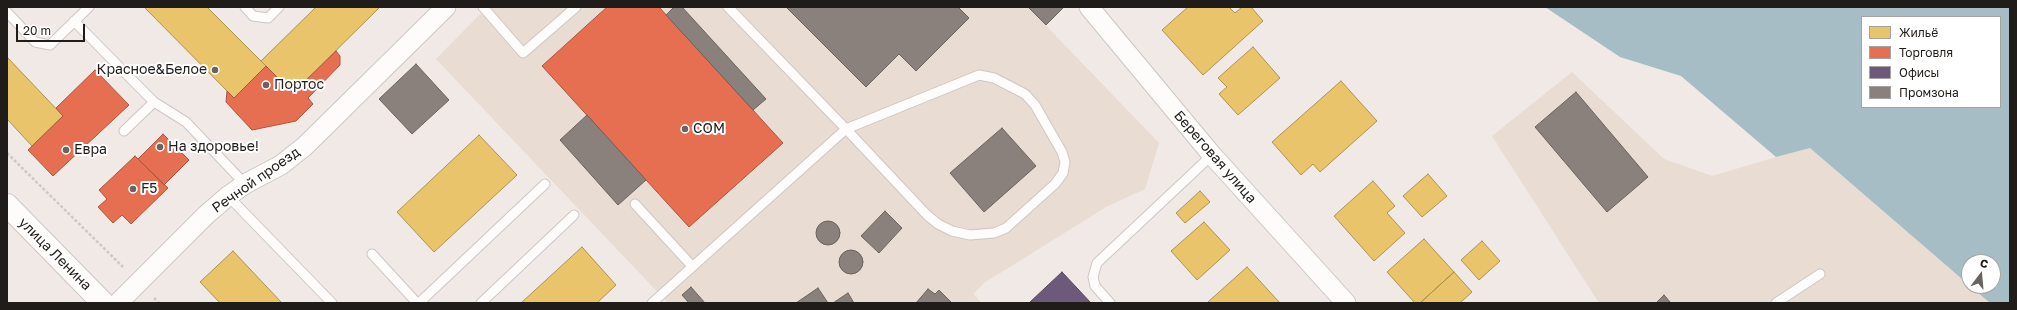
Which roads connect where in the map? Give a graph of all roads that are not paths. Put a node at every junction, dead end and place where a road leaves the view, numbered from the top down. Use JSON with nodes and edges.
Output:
{"nodes":[{"id":1,"x":89,"y":7,"type":"edge"},
{"id":2,"x":245,"y":7,"type":"edge"},
{"id":3,"x":279,"y":7,"type":"edge"},
{"id":4,"x":446,"y":7,"type":"edge"},
{"id":5,"x":483,"y":7,"type":"edge"},
{"id":6,"x":576,"y":7,"type":"edge"},
{"id":7,"x":728,"y":7,"type":"edge"},
{"id":8,"x":1089,"y":7,"type":"edge"},
{"id":9,"x":7,"y":12,"type":"edge"},
{"id":10,"x":74,"y":21,"type":"junction"},
{"id":11,"x":154,"y":102,"type":"junction"},
{"id":12,"x":846,"y":129,"type":"junction"},
{"id":13,"x":124,"y":131,"type":"dead end"},
{"id":14,"x":1212,"y":155,"type":"junction"},
{"id":15,"x":245,"y":184,"type":"junction"},
{"id":16,"x":545,"y":184,"type":"dead end"},
{"id":17,"x":228,"y":196,"type":"junction"},
{"id":18,"x":635,"y":204,"type":"dead end"},
{"id":19,"x":7,"y":205,"type":"edge"},
{"id":20,"x":574,"y":215,"type":"dead end"},
{"id":21,"x":372,"y":254,"type":"dead end"},
{"id":22,"x":692,"y":266,"type":"junction"},
{"id":23,"x":1820,"y":274,"type":"dead end"},
{"id":24,"x":103,"y":303,"type":"edge"},
{"id":25,"x":118,"y":303,"type":"edge"},
{"id":26,"x":332,"y":303,"type":"edge"},
{"id":27,"x":418,"y":303,"type":"edge"},
{"id":28,"x":481,"y":303,"type":"edge"},
{"id":29,"x":652,"y":303,"type":"edge"},
{"id":30,"x":1110,"y":303,"type":"edge"},
{"id":31,"x":1346,"y":303,"type":"edge"},
{"id":32,"x":1776,"y":303,"type":"edge"}],
"edges":[{"from":1,"to":10,"type":"lane"},
{"from":2,"to":3,"type":"lane"},
{"from":4,"to":15,"type":"street","name":"Речной проезд"},
{"from":5,"to":6,"type":"lane"},
{"from":7,"to":12,"type":"lane"},
{"from":8,"to":14,"type":"street","name":"Береговая улица"},
{"from":9,"to":10,"type":"lane"},
{"from":10,"to":11,"type":"lane"},
{"from":11,"to":13,"type":"lane"},
{"from":11,"to":15,"type":"lane"},
{"from":12,"to":12,"type":"lane"},
{"from":12,"to":22,"type":"lane"},
{"from":14,"to":30,"type":"lane"},
{"from":14,"to":31,"type":"street","name":"Береговая улица"},
{"from":15,"to":17,"type":"street","name":"Речной проезд"},
{"from":16,"to":27,"type":"lane"},
{"from":17,"to":25,"type":"street","name":"Речной проезд"},
{"from":17,"to":26,"type":"lane"},
{"from":18,"to":22,"type":"lane"},
{"from":19,"to":24,"type":"main road","name":"улица Ленина"},
{"from":20,"to":28,"type":"lane"},
{"from":21,"to":27,"type":"lane"},
{"from":22,"to":29,"type":"lane"},
{"from":23,"to":32,"type":"lane"}]}
